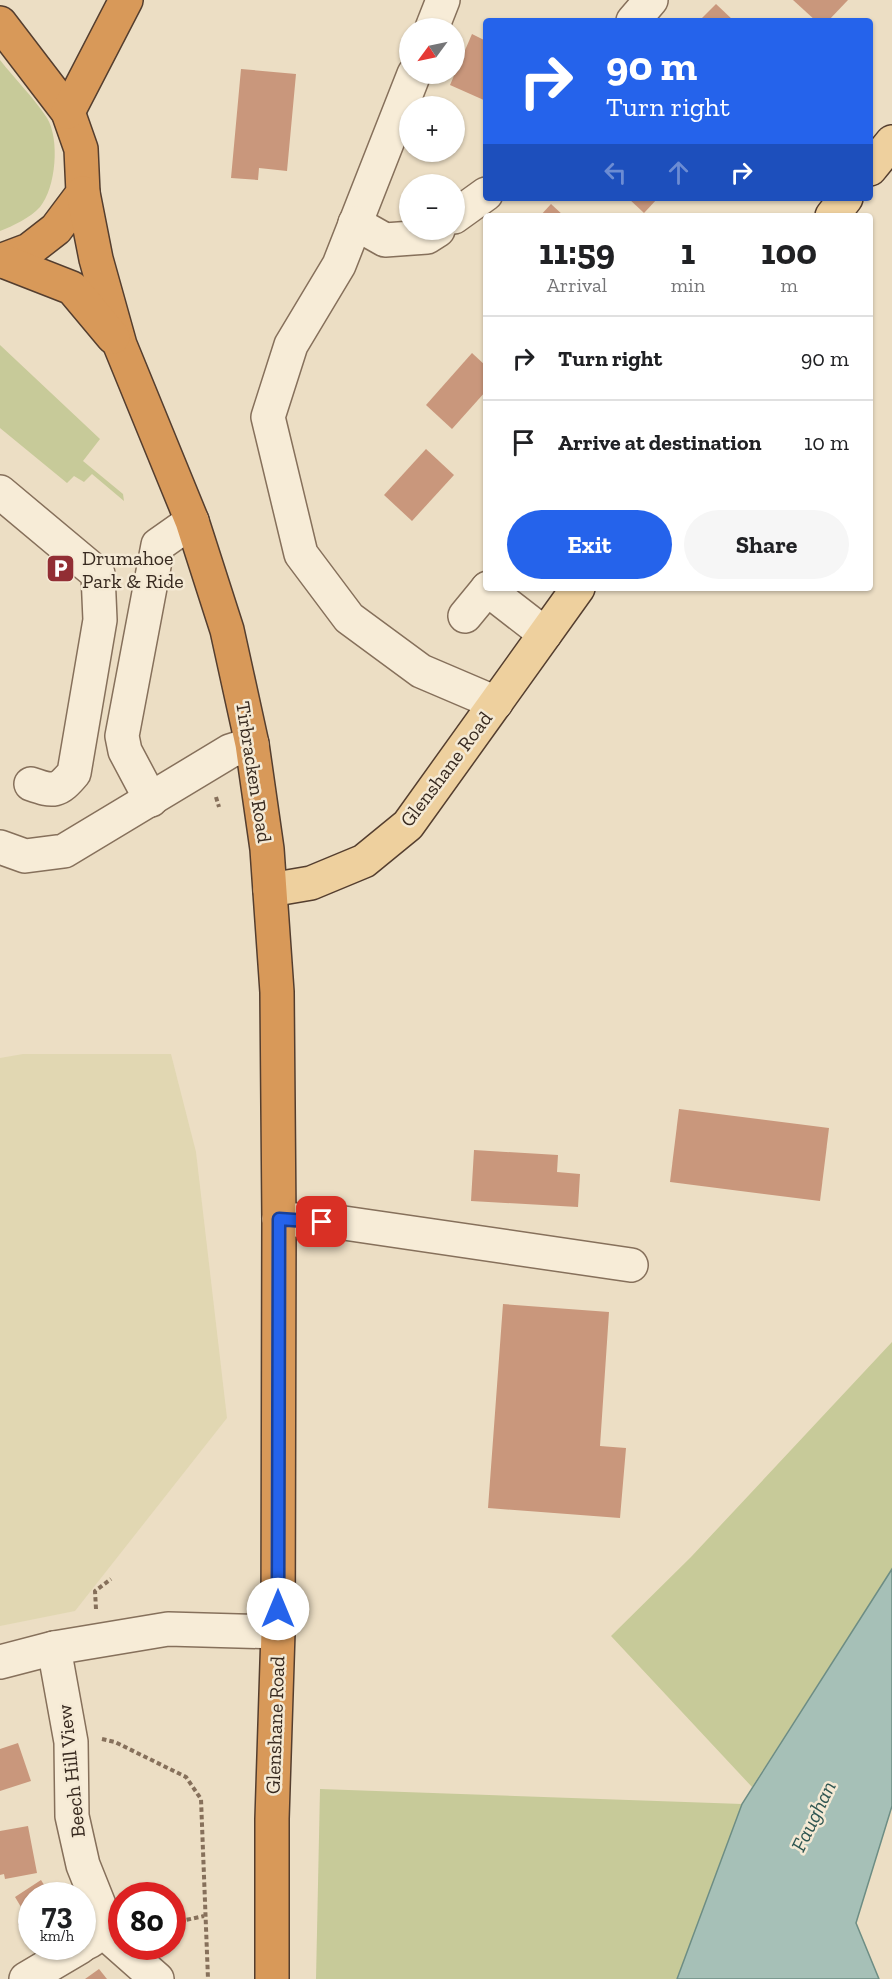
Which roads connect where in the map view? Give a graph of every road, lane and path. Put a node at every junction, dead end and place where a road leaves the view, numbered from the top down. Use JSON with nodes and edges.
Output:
{"nodes":[{"id":1,"x":126,"y":0,"type":"edge"},
{"id":2,"x":443,"y":0,"type":"edge"},
{"id":3,"x":651,"y":0,"type":"edge"},
{"id":4,"x":436,"y":18,"type":"edge"},
{"id":5,"x":636,"y":18,"type":"edge"},
{"id":6,"x":0,"y":23,"type":"edge"},
{"id":7,"x":410,"y":84,"type":"edge"},
{"id":8,"x":68,"y":111,"type":"junction"},
{"id":9,"x":892,"y":141,"type":"edge"},
{"id":10,"x":873,"y":165,"type":"edge"},
{"id":11,"x":82,"y":192,"type":"junction"},
{"id":12,"x":483,"y":196,"type":"edge"},
{"id":13,"x":844,"y":201,"type":"edge"},
{"id":14,"x":465,"y":209,"type":"edge"},
{"id":15,"x":834,"y":213,"type":"edge"},
{"id":16,"x":355,"y":223,"type":"junction"},
{"id":17,"x":399,"y":239,"type":"edge"},
{"id":18,"x":2,"y":261,"type":"edge"},
{"id":19,"x":120,"y":345,"type":"junction"},
{"id":20,"x":0,"y":492,"type":"edge"},
{"id":21,"x":192,"y":521,"type":"junction"},
{"id":22,"x":485,"y":591,"type":"edge"},
{"id":23,"x":491,"y":591,"type":"edge"},
{"id":24,"x":576,"y":591,"type":"edge"},
{"id":25,"x":465,"y":616,"type":"dead end"},
{"id":26,"x":545,"y":634,"type":"junction"},
{"id":27,"x":496,"y":703,"type":"junction"},
{"id":28,"x":252,"y":744,"type":"junction"},
{"id":29,"x":31,"y":784,"type":"dead end"},
{"id":30,"x":151,"y":800,"type":"junction"},
{"id":31,"x":0,"y":847,"type":"edge"},
{"id":32,"x":270,"y":890,"type":"junction"},
{"id":33,"x":279,"y":1219,"type":"junction"},
{"id":34,"x":631,"y":1265,"type":"dead end"},
{"id":35,"x":278,"y":1632,"type":"junction"},
{"id":36,"x":54,"y":1648,"type":"junction"},
{"id":37,"x":0,"y":1662,"type":"edge"},
{"id":38,"x":71,"y":1742,"type":"junction"},
{"id":39,"x":91,"y":1882,"type":"edge"},
{"id":40,"x":96,"y":1896,"type":"edge"},
{"id":41,"x":204,"y":1916,"type":"junction"},
{"id":42,"x":186,"y":1920,"type":"edge"},
{"id":43,"x":96,"y":1925,"type":"edge"},
{"id":44,"x":96,"y":1945,"type":"edge"},
{"id":45,"x":54,"y":1960,"type":"edge"},
{"id":46,"x":26,"y":1979,"type":"edge"},
{"id":47,"x":157,"y":1979,"type":"edge"},
{"id":48,"x":208,"y":1979,"type":"edge"},
{"id":49,"x":272,"y":1979,"type":"edge"}],
"edges":[{"from":1,"to":8,"type":"highway"},
{"from":2,"to":4,"type":"street"},
{"from":3,"to":5,"type":"street"},
{"from":6,"to":8,"type":"highway","name":"Tirbracken Road"},
{"from":7,"to":16,"type":"street"},
{"from":8,"to":11,"type":"highway","name":"Tirbracken Road"},
{"from":9,"to":10,"type":"main road"},
{"from":11,"to":18,"type":"highway"},
{"from":11,"to":19,"type":"highway","name":"Tirbracken Road"},
{"from":12,"to":14,"type":"street"},
{"from":13,"to":15,"type":"main road"},
{"from":16,"to":17,"type":"street"},
{"from":16,"to":27,"type":"street"},
{"from":18,"to":19,"type":"highway","name":"Tirbracken Road"},
{"from":19,"to":21,"type":"highway","name":"Tirbracken Road"},
{"from":20,"to":29,"type":"street"},
{"from":21,"to":28,"type":"highway","name":"Tirbracken Road"},
{"from":21,"to":30,"type":"street"},
{"from":22,"to":25,"type":"street"},
{"from":23,"to":26,"type":"street"},
{"from":24,"to":26,"type":"main road","name":"Glenshane Road"},
{"from":26,"to":27,"type":"main road","name":"Glenshane Road"},
{"from":27,"to":32,"type":"main road","name":"Glenshane Road"},
{"from":28,"to":30,"type":"street"},
{"from":28,"to":32,"type":"highway","name":"Tirbracken Road"},
{"from":30,"to":31,"type":"street"},
{"from":32,"to":33,"type":"highway","name":"Tirbracken Road"},
{"from":33,"to":34,"type":"street"},
{"from":33,"to":35,"type":"highway","name":"Glenshane Road"},
{"from":35,"to":36,"type":"street"},
{"from":35,"to":49,"type":"highway","name":"Glenshane Road"},
{"from":36,"to":37,"type":"street"},
{"from":36,"to":38,"type":"street","name":"Beech Hill View"},
{"from":38,"to":39,"type":"street","name":"Beech Hill View"},
{"from":38,"to":41,"type":"path"},
{"from":40,"to":43,"type":"street","name":"Beech Hill View"},
{"from":41,"to":42,"type":"path"},
{"from":41,"to":48,"type":"path"},
{"from":44,"to":47,"type":"street"},
{"from":45,"to":46,"type":"street"}]}
